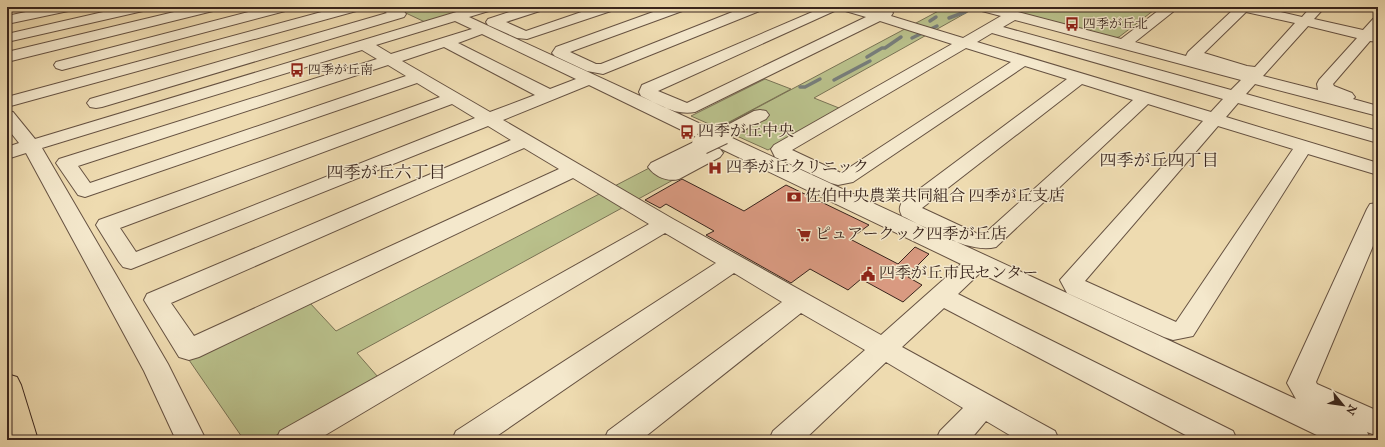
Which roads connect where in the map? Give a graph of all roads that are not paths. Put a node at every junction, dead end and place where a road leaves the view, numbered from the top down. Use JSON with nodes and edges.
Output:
{"nodes":[{"id":1,"x":68,"y":7,"type":"edge"},
{"id":2,"x":142,"y":7,"type":"edge"},
{"id":3,"x":212,"y":7,"type":"edge"},
{"id":4,"x":284,"y":7,"type":"edge"},
{"id":5,"x":306,"y":7,"type":"edge"},
{"id":6,"x":355,"y":7,"type":"edge"},
{"id":7,"x":386,"y":7,"type":"edge"},
{"id":8,"x":487,"y":7,"type":"edge"},
{"id":9,"x":538,"y":7,"type":"edge"},
{"id":10,"x":609,"y":7,"type":"edge"},
{"id":11,"x":680,"y":7,"type":"edge"},
{"id":12,"x":757,"y":7,"type":"edge"},
{"id":13,"x":834,"y":7,"type":"edge"},
{"id":14,"x":847,"y":7,"type":"edge"},
{"id":15,"x":900,"y":7,"type":"edge"},
{"id":16,"x":983,"y":7,"type":"edge"},
{"id":17,"x":1172,"y":7,"type":"edge"},
{"id":18,"x":1243,"y":7,"type":"edge"},
{"id":19,"x":1318,"y":7,"type":"edge"},
{"id":20,"x":400,"y":14,"type":"junction"},
{"id":21,"x":1013,"y":15,"type":"junction"},
{"id":22,"x":322,"y":16,"type":"junction"},
{"id":23,"x":456,"y":16,"type":"junction"},
{"id":24,"x":879,"y":17,"type":"junction"},
{"id":25,"x":7,"y":20,"type":"edge"},
{"id":26,"x":1305,"y":21,"type":"junction"},
{"id":27,"x":1378,"y":22,"type":"edge"},
{"id":28,"x":419,"y":24,"type":"dead end"},
{"id":29,"x":991,"y":28,"type":"junction"},
{"id":30,"x":476,"y":32,"type":"dead end"},
{"id":31,"x":1372,"y":37,"type":"edge"},
{"id":32,"x":7,"y":38,"type":"edge"},
{"id":33,"x":445,"y":42,"type":"junction"},
{"id":34,"x":965,"y":43,"type":"junction"},
{"id":35,"x":363,"y":44,"type":"junction"},
{"id":36,"x":1124,"y":44,"type":"junction"},
{"id":37,"x":46,"y":47,"type":"junction"},
{"id":38,"x":7,"y":57,"type":"edge"},
{"id":39,"x":389,"y":60,"type":"junction"},
{"id":40,"x":1023,"y":61,"type":"junction"},
{"id":41,"x":62,"y":65,"type":"junction"},
{"id":42,"x":419,"y":77,"type":"junction"},
{"id":43,"x":1079,"y":78,"type":"junction"},
{"id":44,"x":1251,"y":78,"type":"junction"},
{"id":45,"x":590,"y":79,"type":"junction"},
{"id":46,"x":78,"y":83,"type":"junction"},
{"id":47,"x":549,"y":96,"type":"junction"},
{"id":48,"x":1235,"y":96,"type":"junction"},
{"id":49,"x":453,"y":98,"type":"junction"},
{"id":50,"x":1145,"y":98,"type":"junction"},
{"id":51,"x":7,"y":102,"type":"edge"},
{"id":52,"x":96,"y":103,"type":"junction"},
{"id":53,"x":1378,"y":105,"type":"edge"},
{"id":54,"x":1378,"y":111,"type":"edge"},
{"id":55,"x":760,"y":115,"type":"dead end"},
{"id":56,"x":7,"y":116,"type":"edge"},
{"id":57,"x":108,"y":117,"type":"dead end"},
{"id":58,"x":489,"y":119,"type":"junction"},
{"id":59,"x":1215,"y":119,"type":"junction"},
{"id":60,"x":1378,"y":137,"type":"edge"},
{"id":61,"x":525,"y":141,"type":"junction"},
{"id":62,"x":32,"y":146,"type":"junction"},
{"id":63,"x":1304,"y":146,"type":"junction"},
{"id":64,"x":714,"y":153,"type":"dead end"},
{"id":65,"x":7,"y":154,"type":"edge"},
{"id":66,"x":1378,"y":168,"type":"edge"},
{"id":67,"x":574,"y":170,"type":"junction"},
{"id":68,"x":1378,"y":209,"type":"edge"},
{"id":69,"x":665,"y":224,"type":"junction"},
{"id":70,"x":978,"y":262,"type":"junction"},
{"id":71,"x":734,"y":263,"type":"junction"},
{"id":72,"x":941,"y":296,"type":"junction"},
{"id":73,"x":800,"y":301,"type":"junction"},
{"id":74,"x":884,"y":349,"type":"junction"},
{"id":75,"x":7,"y":385,"type":"edge"},
{"id":76,"x":983,"y":405,"type":"junction"},
{"id":77,"x":1378,"y":424,"type":"edge"},
{"id":78,"x":23,"y":440,"type":"edge"},
{"id":79,"x":191,"y":440,"type":"edge"},
{"id":80,"x":291,"y":440,"type":"edge"},
{"id":81,"x":467,"y":440,"type":"edge"},
{"id":82,"x":619,"y":440,"type":"edge"},
{"id":83,"x":784,"y":440,"type":"edge"},
{"id":84,"x":951,"y":440,"type":"edge"},
{"id":85,"x":1044,"y":440,"type":"edge"},
{"id":86,"x":1222,"y":440,"type":"edge"},
{"id":87,"x":1356,"y":440,"type":"edge"}],
"edges":[{"from":1,"to":25,"type":"street"},
{"from":2,"to":32,"type":"street"},
{"from":3,"to":37,"type":"street"},
{"from":4,"to":41,"type":"street"},
{"from":5,"to":22,"type":"street"},
{"from":6,"to":22,"type":"street"},
{"from":7,"to":20,"type":"street"},
{"from":8,"to":23,"type":"street"},
{"from":9,"to":10,"type":"street"},
{"from":11,"to":12,"type":"street"},
{"from":13,"to":24,"type":"street"},
{"from":14,"to":24,"type":"street"},
{"from":15,"to":24,"type":"street"},
{"from":16,"to":21,"type":"street"},
{"from":17,"to":36,"type":"street"},
{"from":18,"to":26,"type":"street"},
{"from":18,"to":26,"type":"street"},
{"from":19,"to":26,"type":"street"},
{"from":20,"to":28,"type":"street"},
{"from":20,"to":52,"type":"street"},
{"from":21,"to":29,"type":"street"},
{"from":21,"to":36,"type":"street"},
{"from":22,"to":46,"type":"street"},
{"from":23,"to":35,"type":"street"},
{"from":23,"to":45,"type":"street"},
{"from":24,"to":34,"type":"street"},
{"from":26,"to":31,"type":"street"},
{"from":27,"to":31,"type":"street"},
{"from":29,"to":34,"type":"street"},
{"from":29,"to":48,"type":"street"},
{"from":30,"to":33,"type":"street"},
{"from":31,"to":53,"type":"street"},
{"from":33,"to":39,"type":"street"},
{"from":33,"to":47,"type":"street"},
{"from":34,"to":40,"type":"street"},
{"from":34,"to":40,"type":"street"},
{"from":35,"to":39,"type":"street"},
{"from":35,"to":62,"type":"street"},
{"from":36,"to":44,"type":"street"},
{"from":37,"to":38,"type":"street"},
{"from":37,"to":41,"type":"street"},
{"from":39,"to":42,"type":"street"},
{"from":39,"to":42,"type":"street"},
{"from":40,"to":43,"type":"street"},
{"from":41,"to":46,"type":"street"},
{"from":42,"to":49,"type":"street"},
{"from":43,"to":50,"type":"street"},
{"from":43,"to":50,"type":"street"},
{"from":44,"to":48,"type":"street"},
{"from":44,"to":54,"type":"street"},
{"from":45,"to":47,"type":"street"},
{"from":45,"to":70,"type":"street"},
{"from":46,"to":51,"type":"street"},
{"from":46,"to":52,"type":"street"},
{"from":47,"to":58,"type":"street"},
{"from":48,"to":59,"type":"street"},
{"from":48,"to":60,"type":"street"},
{"from":49,"to":58,"type":"street"},
{"from":49,"to":58,"type":"street"},
{"from":50,"to":59,"type":"street"},
{"from":52,"to":57,"type":"street"},
{"from":55,"to":64,"type":"street","bridge":true},
{"from":56,"to":62,"type":"street"},
{"from":58,"to":61,"type":"street"},
{"from":59,"to":63,"type":"street"},
{"from":59,"to":63,"type":"street"},
{"from":61,"to":67,"type":"street"},
{"from":61,"to":67,"type":"street"},
{"from":62,"to":65,"type":"street"},
{"from":62,"to":79,"type":"street"},
{"from":63,"to":66,"type":"street"},
{"from":67,"to":69,"type":"street"},
{"from":68,"to":77,"type":"street"},
{"from":69,"to":71,"type":"street"},
{"from":69,"to":80,"type":"street"},
{"from":70,"to":72,"type":"street"},
{"from":70,"to":87,"type":"street"},
{"from":71,"to":73,"type":"street"},
{"from":71,"to":81,"type":"street"},
{"from":72,"to":74,"type":"street"},
{"from":72,"to":86,"type":"street"},
{"from":73,"to":74,"type":"street"},
{"from":73,"to":82,"type":"street"},
{"from":74,"to":76,"type":"street"},
{"from":74,"to":83,"type":"street"},
{"from":75,"to":78,"type":"highway"},
{"from":76,"to":84,"type":"street"},
{"from":76,"to":85,"type":"street"}]}
